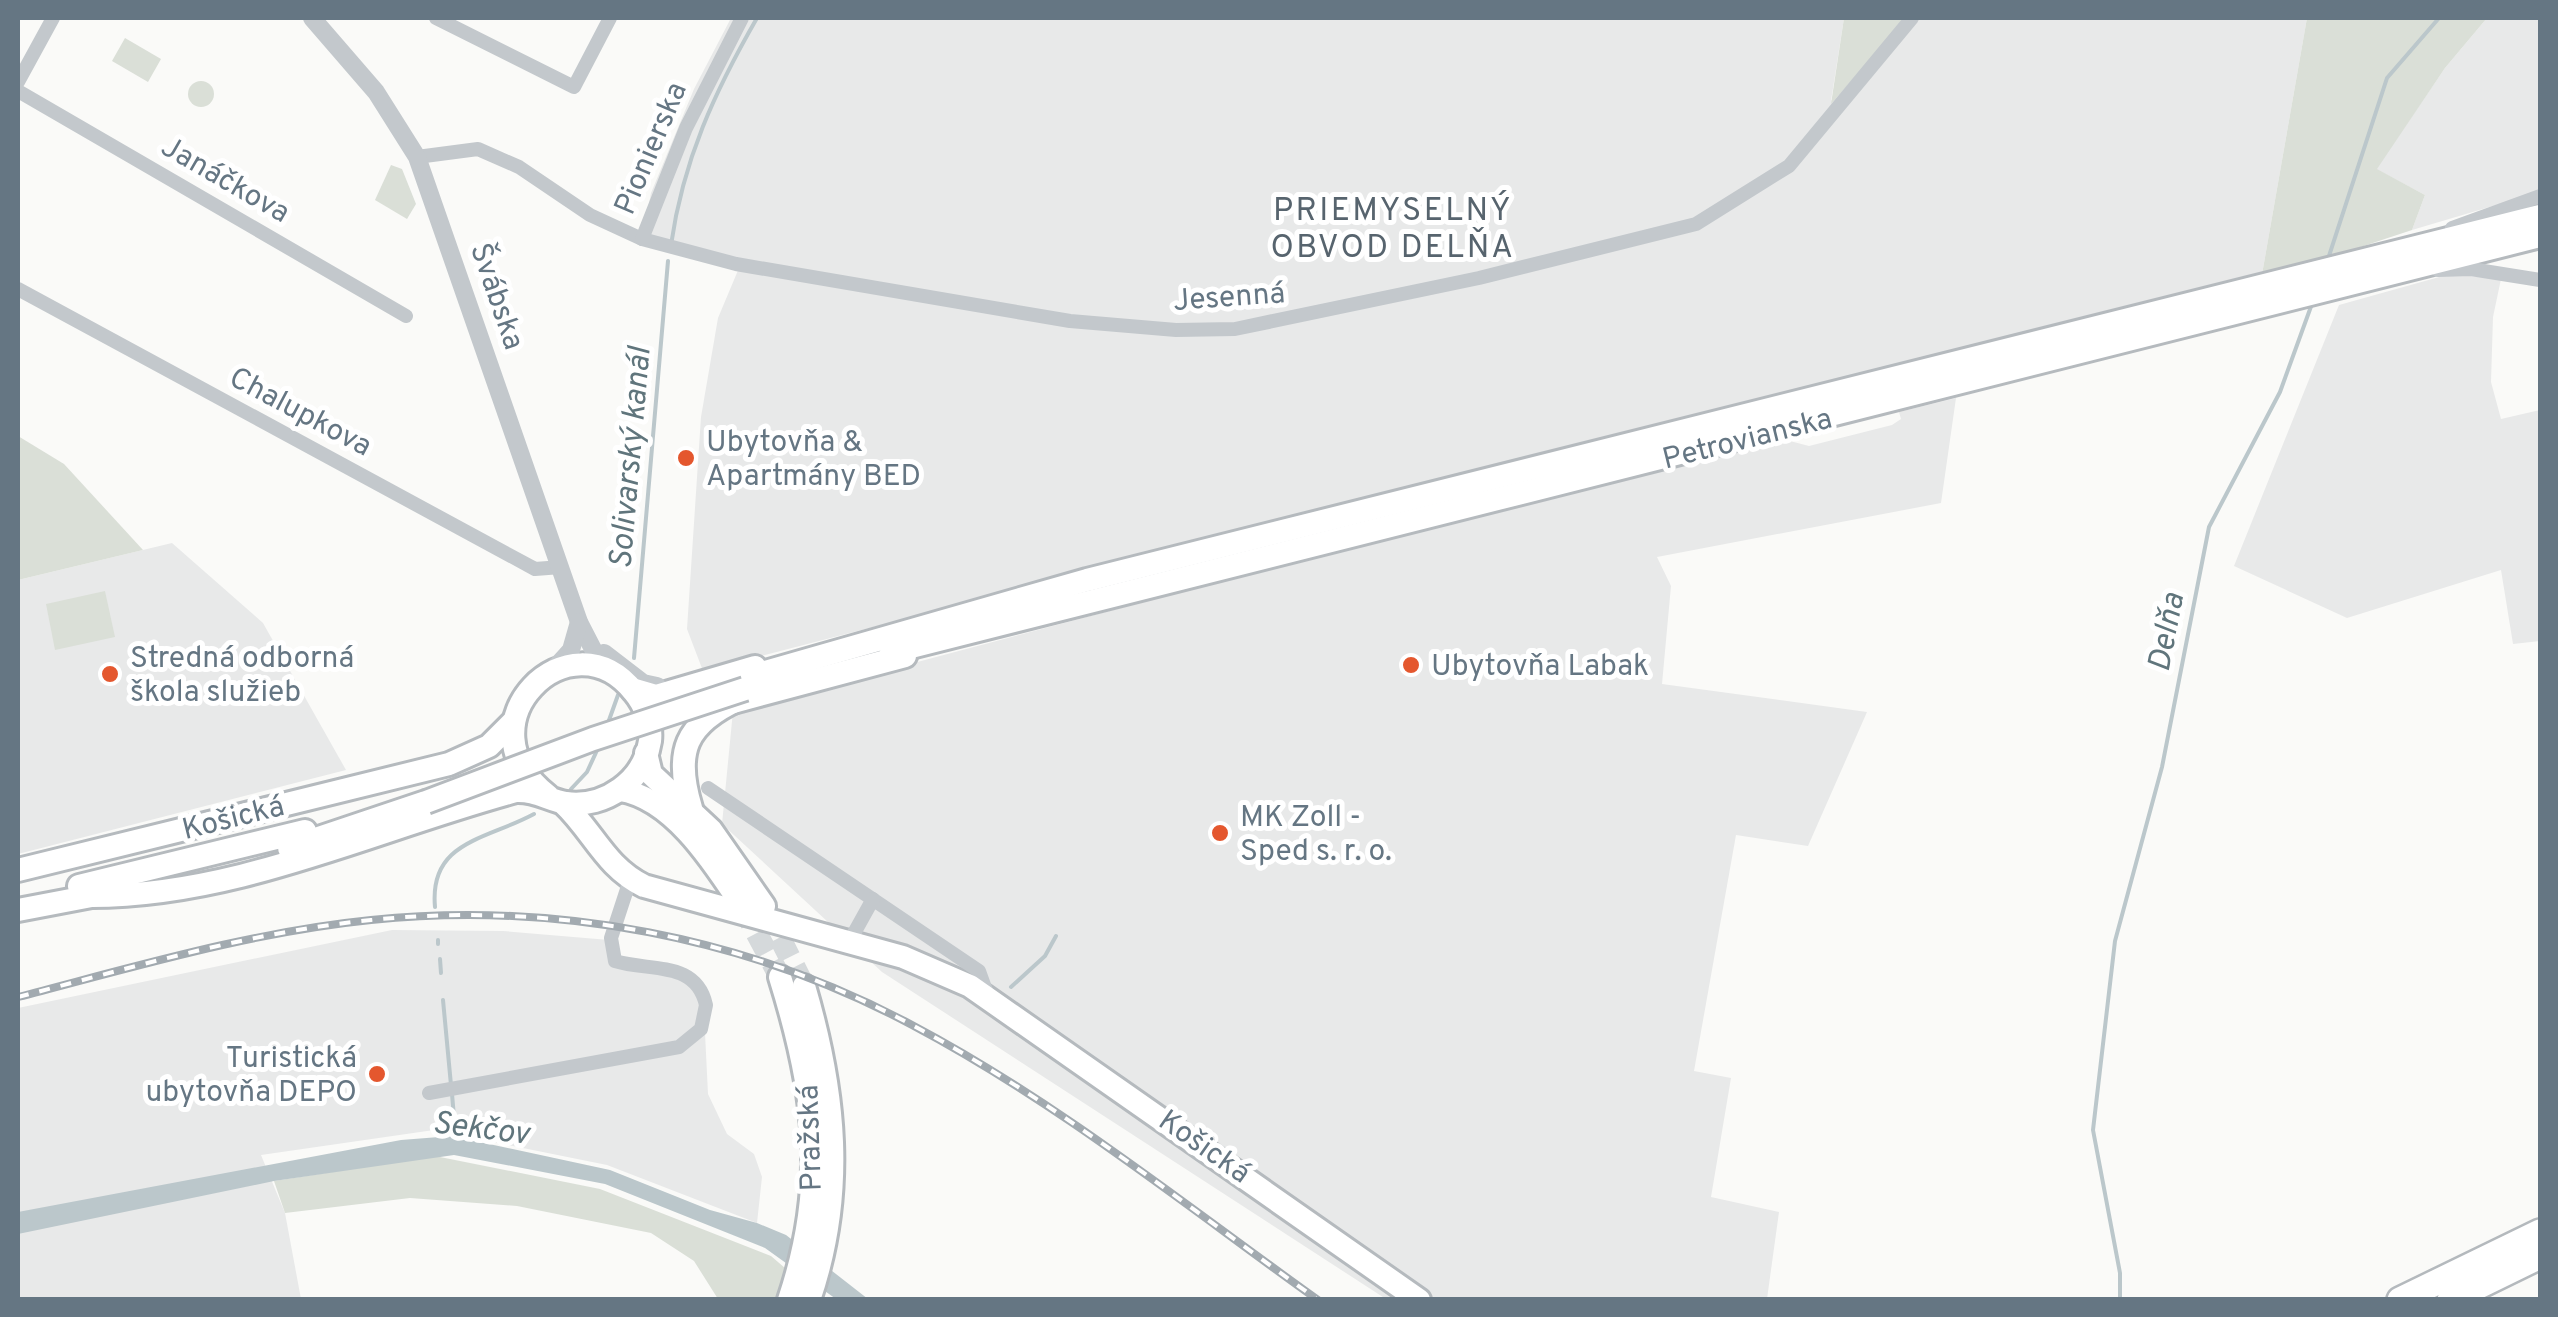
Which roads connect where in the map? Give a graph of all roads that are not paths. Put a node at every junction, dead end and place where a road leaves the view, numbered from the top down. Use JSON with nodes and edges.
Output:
{"nodes":[{"id":1,"x":53,"y":18,"type":"edge"},
{"id":2,"x":312,"y":18,"type":"edge"},
{"id":3,"x":436,"y":18,"type":"edge"},
{"id":4,"x":610,"y":18,"type":"edge"},
{"id":5,"x":742,"y":18,"type":"edge"},
{"id":6,"x":1912,"y":18,"type":"edge"},
{"id":7,"x":18,"y":82,"type":"edge"},
{"id":8,"x":18,"y":91,"type":"edge"},
{"id":9,"x":417,"y":157,"type":"junction"},
{"id":10,"x":2540,"y":196,"type":"edge"},
{"id":11,"x":2540,"y":216,"type":"edge"},
{"id":12,"x":2540,"y":236,"type":"edge"},
{"id":13,"x":642,"y":239,"type":"junction"},
{"id":14,"x":2357,"y":270,"type":"junction"},
{"id":15,"x":2398,"y":272,"type":"junction"},
{"id":16,"x":2540,"y":280,"type":"edge"},
{"id":17,"x":18,"y":288,"type":"edge"},
{"id":18,"x":406,"y":316,"type":"dead end"},
{"id":19,"x":561,"y":567,"type":"junction"},
{"id":20,"x":1091,"y":589,"type":"junction"},
{"id":21,"x":579,"y":622,"type":"junction"},
{"id":22,"x":553,"y":670,"type":"junction"},
{"id":23,"x":612,"y":672,"type":"junction"},
{"id":24,"x":692,"y":684,"type":"junction"},
{"id":25,"x":632,"y":689,"type":"junction"},
{"id":26,"x":742,"y":689,"type":"junction"},
{"id":27,"x":514,"y":721,"type":"junction"},
{"id":28,"x":648,"y":748,"type":"junction"},
{"id":29,"x":449,"y":764,"type":"junction"},
{"id":30,"x":522,"y":770,"type":"junction"},
{"id":31,"x":708,"y":788,"type":"dead end"},
{"id":32,"x":616,"y":792,"type":"junction"},
{"id":33,"x":424,"y":797,"type":"junction"},
{"id":34,"x":555,"y":799,"type":"junction"},
{"id":35,"x":691,"y":808,"type":"junction"},
{"id":36,"x":595,"y":842,"type":"junction"},
{"id":37,"x":18,"y":870,"type":"edge"},
{"id":38,"x":630,"y":880,"type":"junction"},
{"id":39,"x":90,"y":896,"type":"junction"},
{"id":40,"x":18,"y":897,"type":"edge"},
{"id":41,"x":873,"y":899,"type":"junction"},
{"id":42,"x":739,"y":901,"type":"tunnel mouth"},
{"id":43,"x":764,"y":906,"type":"tunnel mouth"},
{"id":44,"x":18,"y":910,"type":"edge"},
{"id":45,"x":848,"y":944,"type":"junction"},
{"id":46,"x":780,"y":977,"type":"tunnel mouth"},
{"id":47,"x":804,"y":986,"type":"tunnel mouth"},
{"id":48,"x":989,"y":996,"type":"junction"},
{"id":49,"x":444,"y":1090,"type":"dead end"},
{"id":50,"x":820,"y":1214,"type":"junction"},
{"id":51,"x":2540,"y":1232,"type":"edge"},
{"id":52,"x":2540,"y":1256,"type":"edge"},
{"id":53,"x":789,"y":1300,"type":"edge"},
{"id":54,"x":809,"y":1300,"type":"edge"},
{"id":55,"x":1419,"y":1300,"type":"edge"},
{"id":56,"x":2400,"y":1300,"type":"edge"},
{"id":57,"x":2450,"y":1300,"type":"edge"}],
"edges":[{"from":1,"to":7,"type":"street"},
{"from":2,"to":9,"type":"street","name":"Švábska"},
{"from":3,"to":4,"type":"street"},
{"from":5,"to":13,"type":"street","name":"Pionierska"},
{"from":6,"to":13,"type":"street","name":"Jesenná"},
{"from":8,"to":18,"type":"street","name":"Janáčkova"},
{"from":9,"to":13,"type":"street","name":"Pionierska"},
{"from":9,"to":19,"type":"street","name":"Švábska"},
{"from":10,"to":14,"type":"street","name":"Petrovianska"},
{"from":11,"to":14,"type":"main road","name":"Petrovianska"},
{"from":12,"to":15,"type":"main road","name":"Petrovianska"},
{"from":14,"to":15,"type":"main road","name":"Petrovianska"},
{"from":14,"to":20,"type":"main road","name":"Petrovianska"},
{"from":15,"to":16,"type":"street","name":"Petrovianska"},
{"from":17,"to":19,"type":"street","name":"Chalupkova"},
{"from":19,"to":21,"type":"street","name":"Švábska"},
{"from":20,"to":24,"type":"main road"},
{"from":20,"to":26,"type":"main road"},
{"from":21,"to":22,"type":"street"},
{"from":21,"to":23,"type":"street","name":"Švábska"},
{"from":21,"to":24,"type":"street"},
{"from":22,"to":23,"type":"main road"},
{"from":22,"to":27,"type":"main road"},
{"from":23,"to":25,"type":"main road"},
{"from":24,"to":25,"type":"main road"},
{"from":25,"to":28,"type":"main road"},
{"from":26,"to":28,"type":"main road"},
{"from":26,"to":33,"type":"main road"},
{"from":26,"to":35,"type":"main road"},
{"from":27,"to":29,"type":"main road","name":"Košická"},
{"from":27,"to":30,"type":"main road"},
{"from":28,"to":32,"type":"main road"},
{"from":28,"to":35,"type":"main road"},
{"from":29,"to":30,"type":"main road","name":"Košická"},
{"from":29,"to":37,"type":"main road","name":"Košická"},
{"from":30,"to":34,"type":"main road"},
{"from":31,"to":41,"type":"street","name":"Košická"},
{"from":32,"to":34,"type":"main road"},
{"from":32,"to":36,"type":"main road"},
{"from":32,"to":42,"type":"main road"},
{"from":33,"to":39,"type":"main road"},
{"from":33,"to":40,"type":"main road"},
{"from":34,"to":36,"type":"main road","name":"Košická"},
{"from":34,"to":39,"type":"main road"},
{"from":35,"to":43,"type":"main road"},
{"from":36,"to":38,"type":"main road","name":"Košická"},
{"from":38,"to":45,"type":"main road","name":"Košická"},
{"from":38,"to":49,"type":"street"},
{"from":39,"to":44,"type":"main road"},
{"from":41,"to":45,"type":"street"},
{"from":41,"to":48,"type":"street","name":"Košická"},
{"from":45,"to":48,"type":"main road","name":"Košická"},
{"from":46,"to":50,"type":"main road","name":"Pražská"},
{"from":47,"to":50,"type":"main road","name":"Pražská"},
{"from":48,"to":55,"type":"main road","name":"Košická"},
{"from":50,"to":53,"type":"main road","name":"Pražská"},
{"from":50,"to":54,"type":"main road","name":"Pražská"},
{"from":51,"to":56,"type":"highway"},
{"from":52,"to":57,"type":"highway"}]}
